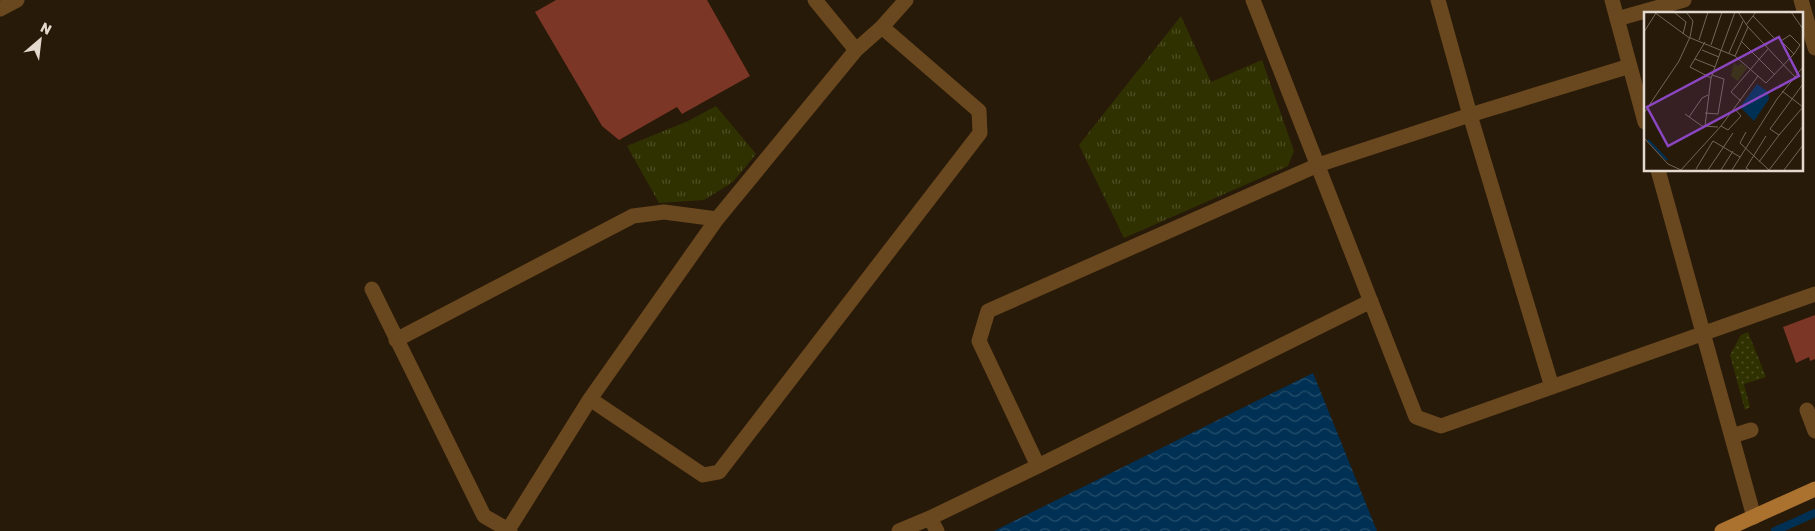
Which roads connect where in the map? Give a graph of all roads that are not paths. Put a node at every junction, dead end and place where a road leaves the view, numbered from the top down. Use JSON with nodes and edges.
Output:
{"nodes":[{"id":1,"x":17,"y":0,"type":"edge"},
{"id":2,"x":815,"y":0,"type":"edge"},
{"id":3,"x":906,"y":0,"type":"edge"},
{"id":4,"x":1252,"y":0,"type":"edge"},
{"id":5,"x":1438,"y":0,"type":"edge"},
{"id":6,"x":1612,"y":0,"type":"edge"},
{"id":7,"x":1684,"y":0,"type":"edge"},
{"id":8,"x":1801,"y":0,"type":"edge"},
{"id":9,"x":0,"y":9,"type":"edge"},
{"id":10,"x":1617,"y":19,"type":"junction"},
{"id":11,"x":882,"y":27,"type":"junction"},
{"id":12,"x":1815,"y":48,"type":"edge"},
{"id":13,"x":856,"y":50,"type":"junction"},
{"id":14,"x":1630,"y":66,"type":"junction"},
{"id":15,"x":1470,"y":115,"type":"junction"},
{"id":16,"x":1644,"y":118,"type":"edge"},
{"id":17,"x":1318,"y":165,"type":"junction"},
{"id":18,"x":1658,"y":171,"type":"edge"},
{"id":19,"x":717,"y":220,"type":"junction"},
{"id":20,"x":372,"y":289,"type":"dead end"},
{"id":21,"x":1815,"y":294,"type":"edge"},
{"id":22,"x":1371,"y":301,"type":"junction"},
{"id":23,"x":1704,"y":334,"type":"junction"},
{"id":24,"x":396,"y":340,"type":"junction"},
{"id":25,"x":1552,"y":387,"type":"junction"},
{"id":26,"x":590,"y":399,"type":"junction"},
{"id":27,"x":1807,"y":410,"type":"dead end"},
{"id":28,"x":1751,"y":430,"type":"dead end"},
{"id":29,"x":1815,"y":431,"type":"edge"},
{"id":30,"x":1732,"y":436,"type":"junction"},
{"id":31,"x":1038,"y":466,"type":"junction"},
{"id":32,"x":1815,"y":489,"type":"edge"},
{"id":33,"x":1754,"y":517,"type":"junction"},
{"id":34,"x":934,"y":524,"type":"edge"},
{"id":35,"x":509,"y":530,"type":"edge"},
{"id":36,"x":899,"y":531,"type":"edge"},
{"id":37,"x":1722,"y":531,"type":"edge"}],
"edges":[{"from":1,"to":9,"type":"street"},
{"from":2,"to":13,"type":"street"},
{"from":3,"to":11,"type":"street"},
{"from":4,"to":17,"type":"street"},
{"from":5,"to":15,"type":"street"},
{"from":6,"to":10,"type":"street"},
{"from":7,"to":10,"type":"street"},
{"from":8,"to":12,"type":"street"},
{"from":10,"to":14,"type":"street"},
{"from":11,"to":13,"type":"street"},
{"from":11,"to":26,"type":"street"},
{"from":13,"to":19,"type":"street"},
{"from":14,"to":15,"type":"street"},
{"from":14,"to":16,"type":"street"},
{"from":15,"to":17,"type":"street"},
{"from":15,"to":25,"type":"street"},
{"from":17,"to":22,"type":"street"},
{"from":17,"to":31,"type":"street"},
{"from":18,"to":23,"type":"street"},
{"from":19,"to":24,"type":"street"},
{"from":19,"to":26,"type":"street"},
{"from":20,"to":24,"type":"street"},
{"from":21,"to":23,"type":"street"},
{"from":22,"to":25,"type":"street"},
{"from":22,"to":31,"type":"street"},
{"from":23,"to":25,"type":"street"},
{"from":23,"to":30,"type":"street"},
{"from":24,"to":35,"type":"street"},
{"from":26,"to":35,"type":"street"},
{"from":27,"to":29,"type":"street"},
{"from":28,"to":30,"type":"street"},
{"from":30,"to":33,"type":"street"},
{"from":31,"to":34,"type":"street"},
{"from":32,"to":33,"type":"main road"},
{"from":33,"to":37,"type":"main road"},
{"from":34,"to":36,"type":"street"}]}
